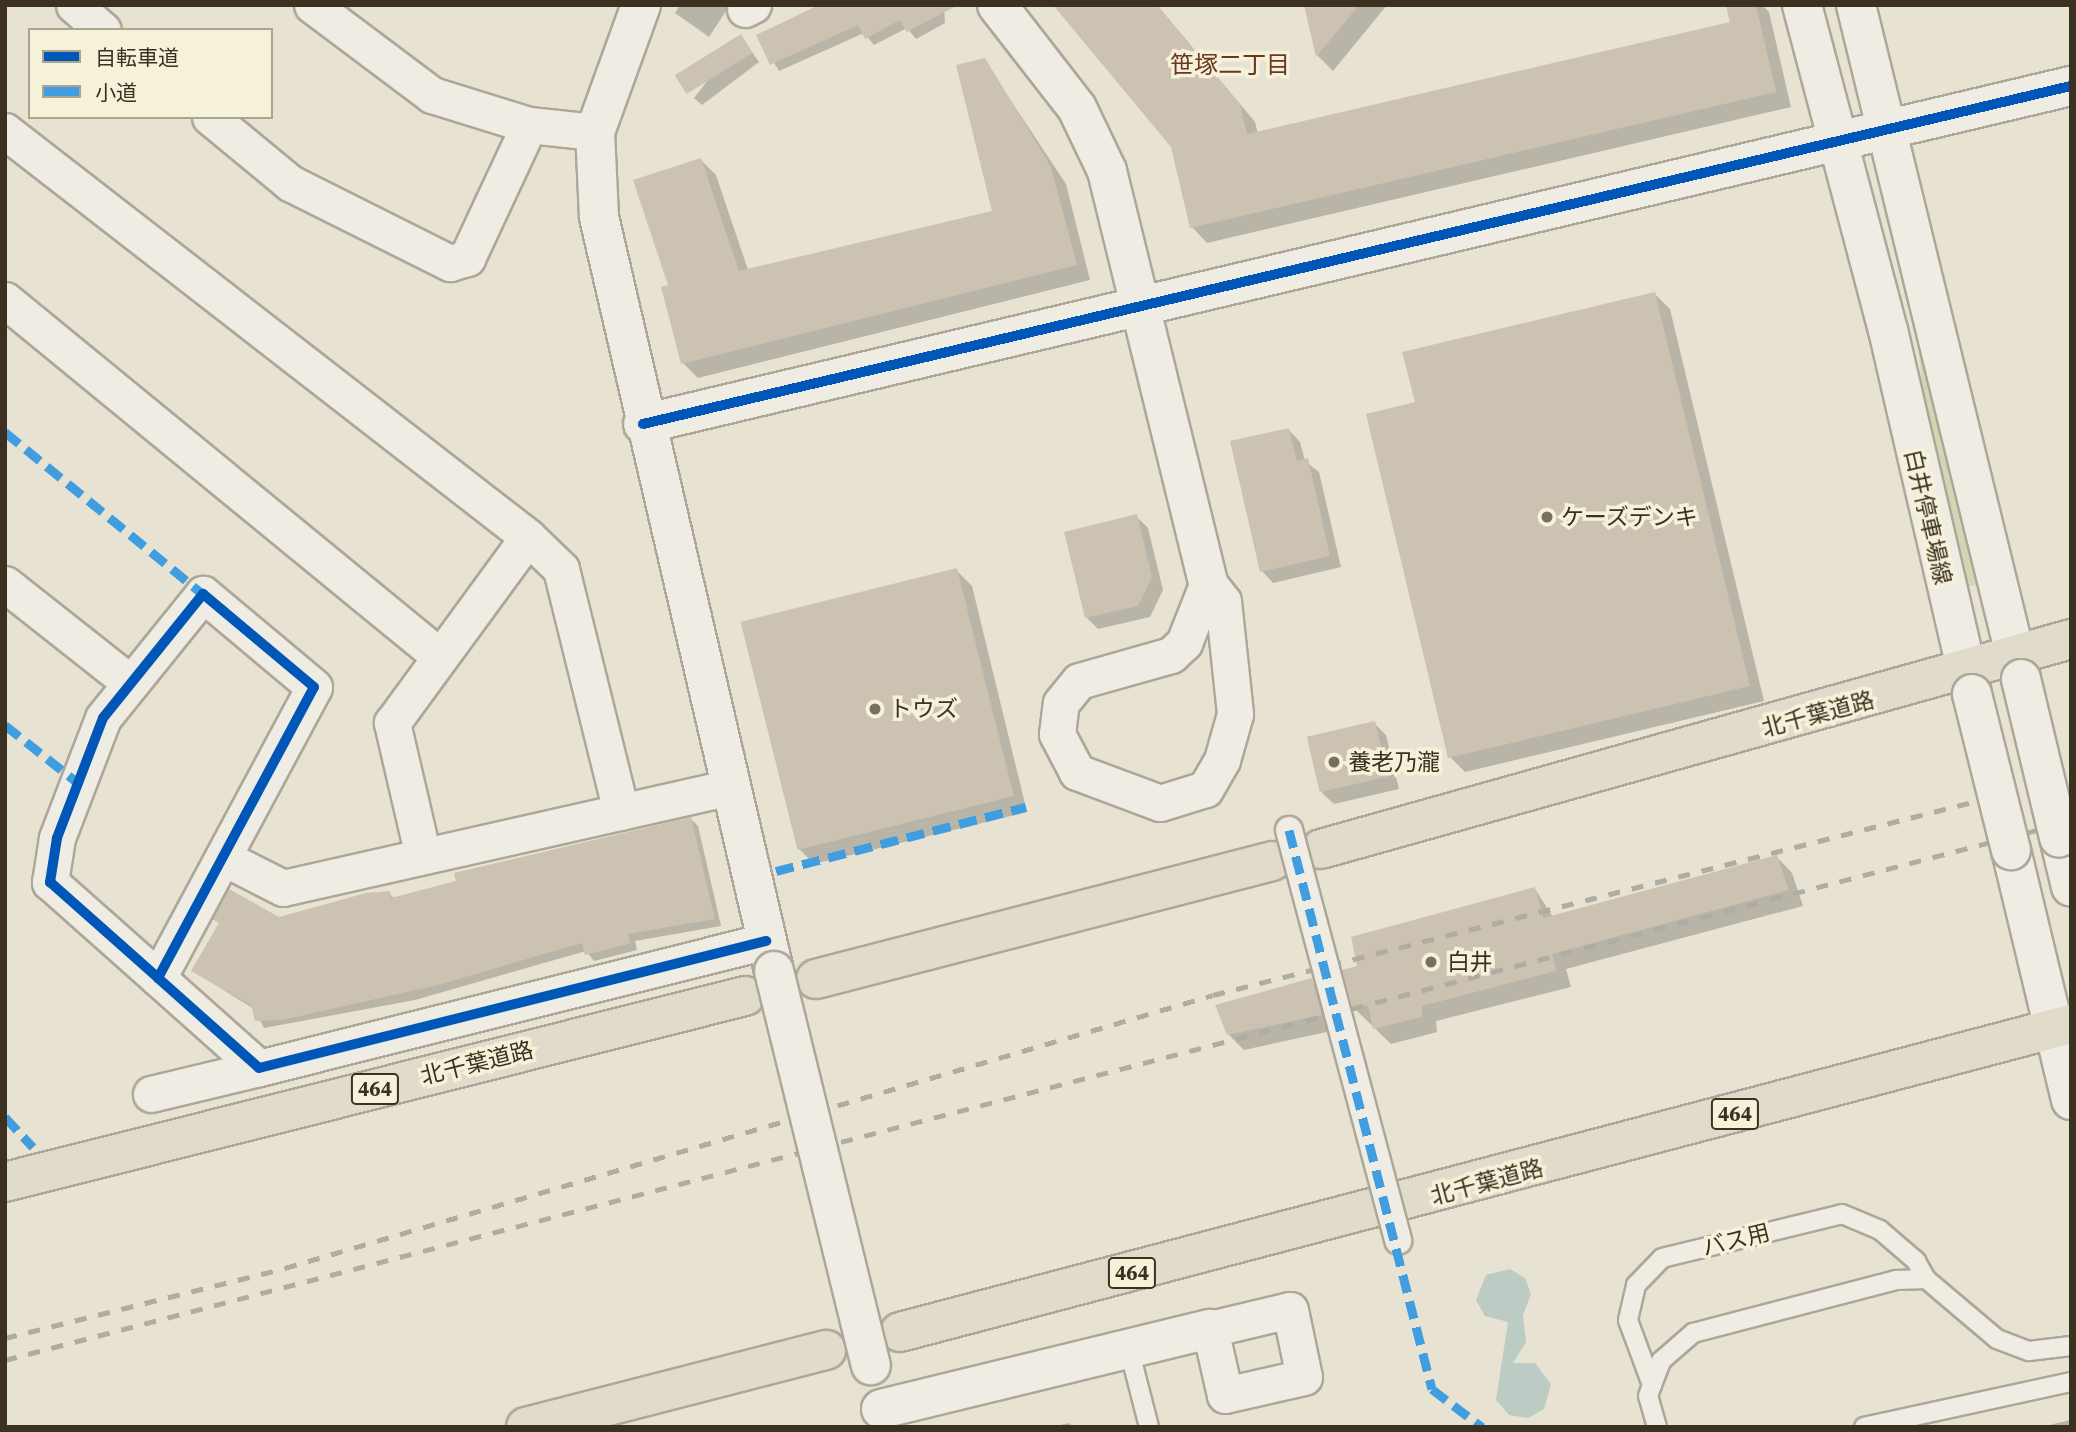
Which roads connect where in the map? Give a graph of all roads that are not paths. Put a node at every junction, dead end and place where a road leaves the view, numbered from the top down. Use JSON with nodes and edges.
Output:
{"nodes":[{"id":1,"x":74,"y":5,"type":"edge"},
{"id":2,"x":312,"y":5,"type":"edge"},
{"id":3,"x":641,"y":5,"type":"edge"},
{"id":4,"x":997,"y":5,"type":"edge"},
{"id":5,"x":1802,"y":5,"type":"edge"},
{"id":6,"x":1856,"y":5,"type":"edge"},
{"id":7,"x":101,"y":28,"type":"edge"},
{"id":8,"x":2071,"y":86,"type":"edge"},
{"id":9,"x":212,"y":119,"type":"edge"},
{"id":10,"x":529,"y":125,"type":"junction"},
{"id":11,"x":1887,"y":130,"type":"junction"},
{"id":12,"x":5,"y":131,"type":"edge"},
{"id":13,"x":595,"y":132,"type":"junction"},
{"id":14,"x":1838,"y":141,"type":"junction"},
{"id":15,"x":5,"y":300,"type":"edge"},
{"id":16,"x":1143,"y":303,"type":"junction"},
{"id":17,"x":643,"y":424,"type":"junction"},
{"id":18,"x":528,"y":537,"type":"junction"},
{"id":19,"x":1208,"y":582,"type":"junction"},
{"id":20,"x":5,"y":584,"type":"edge"},
{"id":21,"x":2071,"y":639,"type":"edge"},
{"id":22,"x":438,"y":655,"type":"junction"},
{"id":23,"x":1171,"y":655,"type":"junction"},
{"id":24,"x":2018,"y":667,"type":"junction"},
{"id":25,"x":1230,"y":671,"type":"junction"},
{"id":26,"x":128,"y":681,"type":"junction"},
{"id":27,"x":1969,"y":682,"type":"junction"},
{"id":28,"x":731,"y":787,"type":"junction"},
{"id":29,"x":621,"y":812,"type":"junction"},
{"id":30,"x":1294,"y":847,"type":"junction"},
{"id":31,"x":423,"y":856,"type":"junction"},
{"id":32,"x":223,"y":858,"type":"junction"},
{"id":33,"x":2071,"y":887,"type":"edge"},
{"id":34,"x":770,"y":956,"type":"junction"},
{"id":35,"x":158,"y":978,"type":"junction"},
{"id":36,"x":816,"y":979,"type":"dead end"},
{"id":37,"x":745,"y":996,"type":"dead end"},
{"id":38,"x":2058,"y":1021,"type":"edge"},
{"id":39,"x":259,"y":1068,"type":"junction"},
{"id":40,"x":152,"y":1094,"type":"dead end"},
{"id":41,"x":2071,"y":1100,"type":"edge"},
{"id":42,"x":5,"y":1182,"type":"edge"},
{"id":43,"x":1398,"y":1241,"type":"dead end"},
{"id":44,"x":1926,"y":1279,"type":"junction"},
{"id":45,"x":1210,"y":1329,"type":"dead end"},
{"id":46,"x":901,"y":1332,"type":"dead end"},
{"id":47,"x":2071,"y":1346,"type":"edge"},
{"id":48,"x":1129,"y":1349,"type":"junction"},
{"id":49,"x":826,"y":1350,"type":"dead end"},
{"id":50,"x":2071,"y":1382,"type":"edge"},
{"id":51,"x":1652,"y":1385,"type":"junction"},
{"id":52,"x":883,"y":1418,"type":"edge"},
{"id":53,"x":526,"y":1427,"type":"edge"},
{"id":54,"x":1149,"y":1427,"type":"edge"},
{"id":55,"x":1657,"y":1427,"type":"edge"},
{"id":56,"x":1864,"y":1427,"type":"edge"}],
"edges":[{"from":1,"to":7,"type":"street"},
{"from":2,"to":10,"type":"street"},
{"from":3,"to":13,"type":"street"},
{"from":4,"to":16,"type":"street"},
{"from":5,"to":14,"type":"street","name":"白井停車場線"},
{"from":6,"to":11,"type":"street"},
{"from":8,"to":11,"type":"street"},
{"from":9,"to":10,"type":"street"},
{"from":10,"to":13,"type":"street"},
{"from":11,"to":14,"type":"street"},
{"from":11,"to":24,"type":"street"},
{"from":12,"to":18,"type":"street"},
{"from":13,"to":17,"type":"street"},
{"from":14,"to":16,"type":"street"},
{"from":14,"to":27,"type":"street","name":"白井停車場線"},
{"from":15,"to":22,"type":"street"},
{"from":16,"to":17,"type":"street"},
{"from":16,"to":19,"type":"street"},
{"from":17,"to":28,"type":"street"},
{"from":18,"to":22,"type":"street"},
{"from":18,"to":29,"type":"street"},
{"from":19,"to":23,"type":"street"},
{"from":19,"to":25,"type":"street"},
{"from":20,"to":26,"type":"street"},
{"from":21,"to":24,"type":"highway","name":"北千葉道路"},
{"from":22,"to":31,"type":"street"},
{"from":23,"to":25,"type":"street"},
{"from":23,"to":25,"type":"street"},
{"from":24,"to":27,"type":"highway","name":"北千葉道路"},
{"from":24,"to":33,"type":"street","bridge":true},
{"from":26,"to":32,"type":"street"},
{"from":26,"to":35,"type":"street"},
{"from":27,"to":30,"type":"highway","name":"北千葉道路"},
{"from":27,"to":38,"type":"street","name":"白井停車場線","bridge":true},
{"from":28,"to":29,"type":"street"},
{"from":28,"to":34,"type":"street"},
{"from":29,"to":31,"type":"street"},
{"from":30,"to":36,"type":"highway","name":"北千葉道路"},
{"from":30,"to":43,"type":"street","bridge":true},
{"from":31,"to":32,"type":"street"},
{"from":32,"to":35,"type":"street"},
{"from":34,"to":39,"type":"street"},
{"from":34,"to":52,"type":"street","bridge":true},
{"from":35,"to":39,"type":"street"},
{"from":37,"to":42,"type":"highway","name":"北千葉道路","number":"464"},
{"from":38,"to":41,"type":"street","name":"白井停車場線"},
{"from":38,"to":46,"type":"highway","name":"北千葉道路","number":"464"},
{"from":39,"to":40,"type":"street"},
{"from":44,"to":47,"type":"lane","name":"バス用"},
{"from":44,"to":51,"type":"lane"},
{"from":44,"to":51,"type":"lane","name":"バス用"},
{"from":45,"to":48,"type":"street"},
{"from":48,"to":52,"type":"street"},
{"from":48,"to":54,"type":"lane"},
{"from":49,"to":53,"type":"highway"},
{"from":50,"to":56,"type":"lane"},
{"from":51,"to":55,"type":"lane","name":"バス用"}]}
